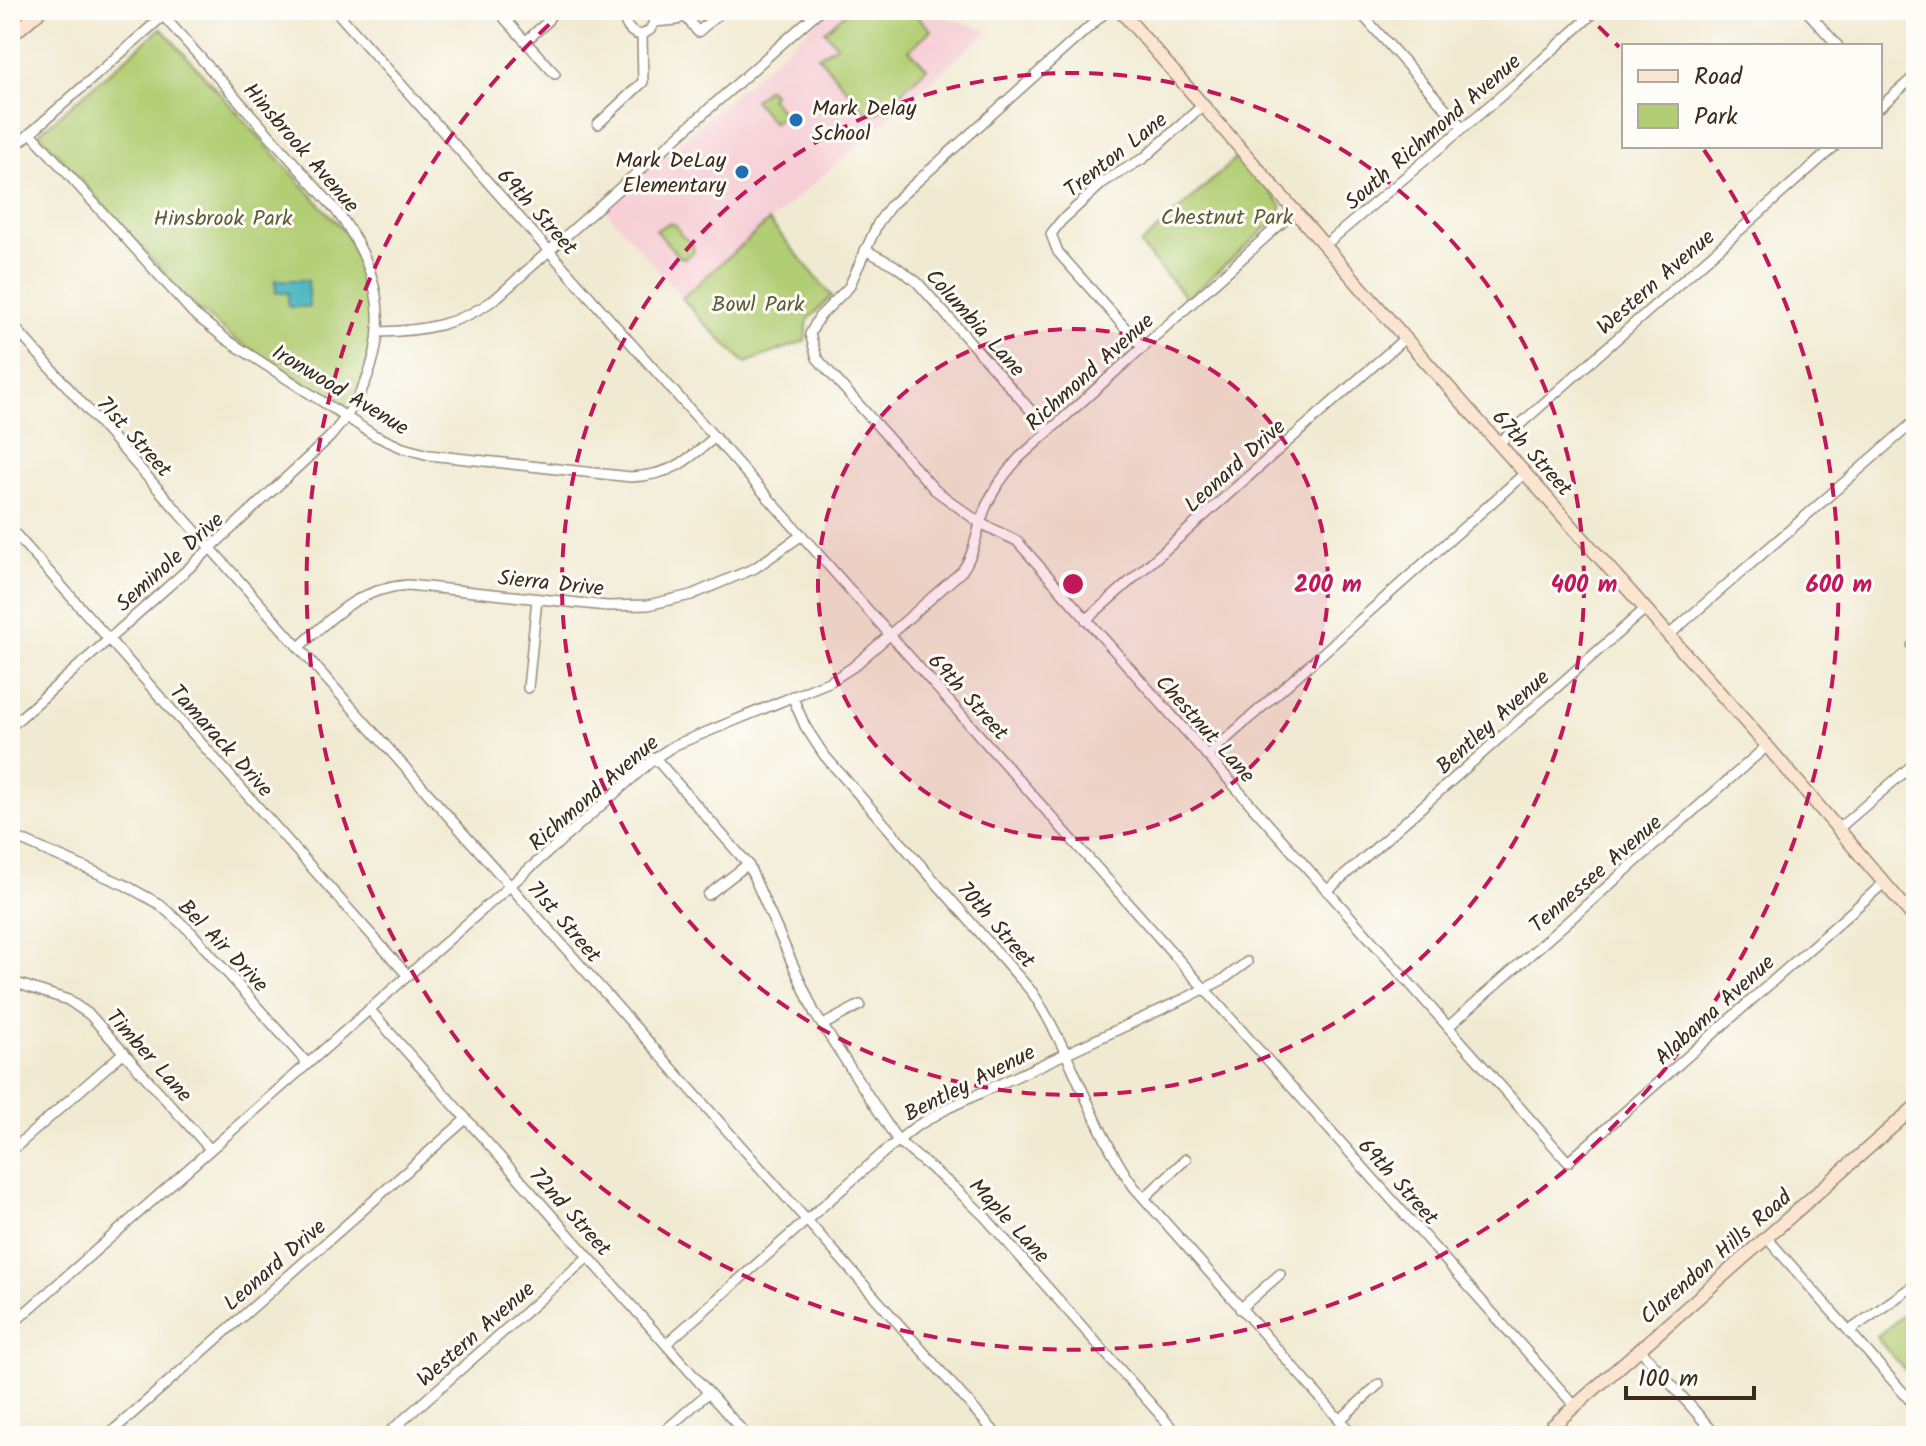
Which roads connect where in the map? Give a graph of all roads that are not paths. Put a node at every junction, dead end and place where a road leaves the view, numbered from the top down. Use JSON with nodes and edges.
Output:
{"nodes":[{"id":1,"x":41,"y":10,"type":"edge"},
{"id":2,"x":335,"y":10,"type":"edge"},
{"id":3,"x":554,"y":10,"type":"edge"},
{"id":4,"x":623,"y":10,"type":"edge"},
{"id":5,"x":650,"y":10,"type":"edge"},
{"id":6,"x":723,"y":10,"type":"edge"},
{"id":7,"x":820,"y":10,"type":"edge"},
{"id":8,"x":1108,"y":10,"type":"edge"},
{"id":9,"x":1120,"y":10,"type":"edge"},
{"id":10,"x":1358,"y":10,"type":"edge"},
{"id":11,"x":1597,"y":10,"type":"edge"},
{"id":12,"x":1806,"y":10,"type":"edge"},
{"id":13,"x":161,"y":13,"type":"edge"},
{"id":14,"x":688,"y":13,"type":"edge"},
{"id":15,"x":505,"y":19,"type":"dead end"},
{"id":16,"x":654,"y":22,"type":"junction"},
{"id":17,"x":11,"y":34,"type":"edge"},
{"id":18,"x":642,"y":35,"type":"junction"},
{"id":19,"x":526,"y":41,"type":"junction"},
{"id":20,"x":1836,"y":44,"type":"edge"},
{"id":21,"x":555,"y":74,"type":"dead end"},
{"id":22,"x":1916,"y":75,"type":"edge"},
{"id":23,"x":1882,"y":100,"type":"edge"},
{"id":24,"x":1203,"y":105,"type":"junction"},
{"id":25,"x":598,"y":124,"type":"dead end"},
{"id":26,"x":1463,"y":128,"type":"junction"},
{"id":27,"x":31,"y":133,"type":"junction"},
{"id":28,"x":1833,"y":148,"type":"edge"},
{"id":29,"x":10,"y":151,"type":"edge"},
{"id":30,"x":1296,"y":210,"type":"junction"},
{"id":31,"x":1325,"y":245,"type":"junction"},
{"id":32,"x":865,"y":250,"type":"junction"},
{"id":33,"x":550,"y":251,"type":"junction"},
{"id":34,"x":10,"y":322,"type":"edge"},
{"id":35,"x":379,"y":332,"type":"junction"},
{"id":36,"x":1405,"y":338,"type":"junction"},
{"id":37,"x":1143,"y":348,"type":"junction"},
{"id":38,"x":347,"y":417,"type":"junction"},
{"id":39,"x":1916,"y":420,"type":"edge"},
{"id":40,"x":1049,"y":431,"type":"junction"},
{"id":41,"x":715,"y":437,"type":"junction"},
{"id":42,"x":1499,"y":443,"type":"junction"},
{"id":43,"x":1525,"y":473,"type":"junction"},
{"id":44,"x":980,"y":523,"type":"junction"},
{"id":45,"x":10,"y":528,"type":"edge"},
{"id":46,"x":802,"y":535,"type":"junction"},
{"id":47,"x":211,"y":548,"type":"junction"},
{"id":48,"x":537,"y":599,"type":"junction"},
{"id":49,"x":1645,"y":609,"type":"junction"},
{"id":50,"x":1086,"y":620,"type":"junction"},
{"id":51,"x":891,"y":635,"type":"junction"},
{"id":52,"x":1669,"y":635,"type":"junction"},
{"id":53,"x":109,"y":639,"type":"junction"},
{"id":54,"x":299,"y":647,"type":"junction"},
{"id":55,"x":528,"y":688,"type":"dead end"},
{"id":56,"x":792,"y":696,"type":"junction"},
{"id":57,"x":11,"y":725,"type":"edge"},
{"id":58,"x":1767,"y":746,"type":"junction"},
{"id":59,"x":1207,"y":756,"type":"junction"},
{"id":60,"x":655,"y":758,"type":"junction"},
{"id":61,"x":1916,"y":762,"type":"edge"},
{"id":62,"x":1838,"y":829,"type":"junction"},
{"id":63,"x":10,"y":835,"type":"edge"},
{"id":64,"x":748,"y":864,"type":"junction"},
{"id":65,"x":1884,"y":883,"type":"junction"},
{"id":66,"x":511,"y":886,"type":"junction"},
{"id":67,"x":1327,"y":891,"type":"junction"},
{"id":68,"x":708,"y":895,"type":"dead end"},
{"id":69,"x":1916,"y":920,"type":"edge"},
{"id":70,"x":1247,"y":962,"type":"dead end"},
{"id":71,"x":408,"y":976,"type":"junction"},
{"id":72,"x":10,"y":981,"type":"edge"},
{"id":73,"x":1204,"y":989,"type":"junction"},
{"id":74,"x":860,"y":1005,"type":"dead end"},
{"id":75,"x":369,"y":1009,"type":"junction"},
{"id":76,"x":823,"y":1025,"type":"junction"},
{"id":77,"x":1448,"y":1027,"type":"junction"},
{"id":78,"x":124,"y":1052,"type":"junction"},
{"id":79,"x":1066,"y":1054,"type":"junction"},
{"id":80,"x":307,"y":1063,"type":"junction"},
{"id":81,"x":1916,"y":1106,"type":"edge"},
{"id":82,"x":466,"y":1119,"type":"junction"},
{"id":83,"x":898,"y":1141,"type":"junction"},
{"id":84,"x":210,"y":1149,"type":"junction"},
{"id":85,"x":10,"y":1152,"type":"edge"},
{"id":86,"x":1186,"y":1159,"type":"dead end"},
{"id":87,"x":1568,"y":1162,"type":"joint"},
{"id":88,"x":1144,"y":1198,"type":"junction"},
{"id":89,"x":806,"y":1220,"type":"junction"},
{"id":90,"x":1767,"y":1238,"type":"junction"},
{"id":91,"x":588,"y":1257,"type":"junction"},
{"id":92,"x":1280,"y":1274,"type":"dead end"},
{"id":93,"x":1916,"y":1284,"type":"edge"},
{"id":94,"x":1240,"y":1309,"type":"junction"},
{"id":95,"x":10,"y":1326,"type":"edge"},
{"id":96,"x":1849,"y":1331,"type":"junction"},
{"id":97,"x":666,"y":1344,"type":"junction"},
{"id":98,"x":1640,"y":1349,"type":"junction"},
{"id":99,"x":1379,"y":1384,"type":"dead end"},
{"id":100,"x":708,"y":1393,"type":"junction"},
{"id":101,"x":1575,"y":1406,"type":"junction"},
{"id":102,"x":1916,"y":1407,"type":"edge"},
{"id":103,"x":1340,"y":1420,"type":"junction"},
{"id":104,"x":107,"y":1436,"type":"edge"},
{"id":105,"x":385,"y":1436,"type":"edge"},
{"id":106,"x":659,"y":1436,"type":"edge"},
{"id":107,"x":747,"y":1436,"type":"edge"},
{"id":108,"x":998,"y":1436,"type":"edge"},
{"id":109,"x":1179,"y":1436,"type":"edge"},
{"id":110,"x":1354,"y":1436,"type":"edge"},
{"id":111,"x":1541,"y":1436,"type":"edge"},
{"id":112,"x":1717,"y":1436,"type":"edge"}],
"edges":[{"from":1,"to":17,"type":"street"},
{"from":2,"to":33,"type":"street","name":"69th Street"},
{"from":3,"to":19,"type":"street"},
{"from":4,"to":18,"type":"street"},
{"from":5,"to":16,"type":"street"},
{"from":6,"to":14,"type":"street"},
{"from":7,"to":33,"type":"street"},
{"from":8,"to":32,"type":"street"},
{"from":9,"to":24,"type":"street","name":"67th Street"},
{"from":10,"to":26,"type":"street"},
{"from":11,"to":26,"type":"street","name":"South Richmond Avenue"},
{"from":12,"to":20,"type":"street"},
{"from":13,"to":27,"type":"street"},
{"from":13,"to":35,"type":"street","name":"Hinsbrook Avenue"},
{"from":14,"to":16,"type":"street"},
{"from":15,"to":19,"type":"street"},
{"from":16,"to":18,"type":"street"},
{"from":18,"to":25,"type":"street"},
{"from":19,"to":21,"type":"street"},
{"from":22,"to":23,"type":"street"},
{"from":24,"to":30,"type":"street","name":"67th Street"},
{"from":24,"to":37,"type":"street","name":"Trenton Lane"},
{"from":26,"to":31,"type":"street","name":"South Richmond Avenue"},
{"from":27,"to":29,"type":"street"},
{"from":27,"to":38,"type":"street","name":"Ironwood Avenue"},
{"from":28,"to":42,"type":"street","name":"Western Avenue"},
{"from":30,"to":31,"type":"street","name":"67th Street"},
{"from":30,"to":37,"type":"street","name":"Richmond Avenue"},
{"from":31,"to":36,"type":"street","name":"67th Street"},
{"from":32,"to":40,"type":"street","name":"Columbia Lane"},
{"from":32,"to":44,"type":"street","name":"Chestnut Lane"},
{"from":33,"to":35,"type":"street"},
{"from":33,"to":41,"type":"street","name":"69th Street"},
{"from":34,"to":47,"type":"street","name":"71st Street"},
{"from":35,"to":38,"type":"street","name":"Hinsbrook Avenue"},
{"from":36,"to":42,"type":"street","name":"67th Street"},
{"from":36,"to":50,"type":"street","name":"Leonard Drive"},
{"from":37,"to":40,"type":"street","name":"Richmond Avenue"},
{"from":38,"to":41,"type":"street","name":"Ironwood Avenue"},
{"from":38,"to":47,"type":"street","name":"Seminole Drive"},
{"from":39,"to":52,"type":"street"},
{"from":40,"to":44,"type":"street","name":"Richmond Avenue"},
{"from":41,"to":46,"type":"street","name":"69th Street"},
{"from":42,"to":43,"type":"street","name":"67th Street"},
{"from":43,"to":49,"type":"street","name":"67th Street"},
{"from":43,"to":59,"type":"street"},
{"from":44,"to":50,"type":"street","name":"Chestnut Lane"},
{"from":44,"to":51,"type":"street","name":"Richmond Avenue"},
{"from":45,"to":53,"type":"street","name":"Tamarack Drive"},
{"from":46,"to":48,"type":"street","name":"Sierra Drive"},
{"from":46,"to":51,"type":"street","name":"69th Street"},
{"from":47,"to":53,"type":"street","name":"Seminole Drive"},
{"from":47,"to":54,"type":"street","name":"71st Street"},
{"from":48,"to":54,"type":"street","name":"Sierra Drive"},
{"from":48,"to":55,"type":"street"},
{"from":49,"to":52,"type":"street","name":"67th Street"},
{"from":49,"to":67,"type":"street","name":"Bentley Avenue"},
{"from":50,"to":59,"type":"street","name":"Chestnut Lane"},
{"from":51,"to":56,"type":"street","name":"Richmond Avenue"},
{"from":51,"to":73,"type":"street","name":"69th Street"},
{"from":52,"to":58,"type":"street","name":"67th Street"},
{"from":53,"to":57,"type":"street","name":"Seminole Drive"},
{"from":53,"to":71,"type":"street","name":"Tamarack Drive"},
{"from":54,"to":66,"type":"street","name":"71st Street"},
{"from":56,"to":60,"type":"street","name":"Richmond Avenue"},
{"from":56,"to":79,"type":"street","name":"70th Street"},
{"from":58,"to":62,"type":"street","name":"67th Street"},
{"from":58,"to":77,"type":"street","name":"Tennessee Avenue"},
{"from":59,"to":67,"type":"street","name":"Chestnut Lane"},
{"from":60,"to":64,"type":"street","name":"Maple Lane"},
{"from":60,"to":66,"type":"street","name":"Richmond Avenue"},
{"from":61,"to":62,"type":"street"},
{"from":62,"to":65,"type":"street","name":"67th Street"},
{"from":63,"to":80,"type":"street","name":"Bel Air Drive"},
{"from":64,"to":68,"type":"street"},
{"from":64,"to":76,"type":"street","name":"Maple Lane"},
{"from":65,"to":69,"type":"street","name":"67th Street"},
{"from":65,"to":87,"type":"street","name":"Alabama Avenue"},
{"from":66,"to":71,"type":"street","name":"Richmond Avenue"},
{"from":66,"to":89,"type":"street","name":"71st Street"},
{"from":67,"to":77,"type":"street","name":"Chestnut Lane"},
{"from":70,"to":73,"type":"street","name":"Bentley Avenue"},
{"from":71,"to":75,"type":"street","name":"Richmond Avenue"},
{"from":72,"to":78,"type":"street","name":"Timber Lane"},
{"from":73,"to":79,"type":"street","name":"Bentley Avenue"},
{"from":73,"to":101,"type":"street","name":"69th Street"},
{"from":74,"to":76,"type":"street"},
{"from":75,"to":80,"type":"street","name":"Richmond Avenue"},
{"from":75,"to":82,"type":"street","name":"72nd Street"},
{"from":76,"to":83,"type":"street","name":"Maple Lane"},
{"from":77,"to":87,"type":"street","name":"Chestnut Lane"},
{"from":78,"to":84,"type":"street","name":"Timber Lane"},
{"from":78,"to":85,"type":"street"},
{"from":79,"to":83,"type":"street","name":"Bentley Avenue"},
{"from":79,"to":88,"type":"street","name":"70th Street"},
{"from":80,"to":84,"type":"street","name":"Richmond Avenue"},
{"from":81,"to":90,"type":"street","name":"Clarendon Hills Road"},
{"from":82,"to":91,"type":"street","name":"72nd Street"},
{"from":82,"to":104,"type":"street","name":"Leonard Drive"},
{"from":83,"to":89,"type":"street","name":"Bentley Avenue"},
{"from":83,"to":109,"type":"street","name":"Maple Lane"},
{"from":84,"to":95,"type":"street","name":"Richmond Avenue"},
{"from":86,"to":88,"type":"street"},
{"from":88,"to":94,"type":"street","name":"70th Street"},
{"from":89,"to":97,"type":"street","name":"Bentley Avenue"},
{"from":89,"to":108,"type":"street","name":"71st Street"},
{"from":90,"to":96,"type":"street"},
{"from":90,"to":98,"type":"street","name":"Clarendon Hills Road"},
{"from":91,"to":97,"type":"street","name":"72nd Street"},
{"from":91,"to":105,"type":"street","name":"Western Avenue"},
{"from":92,"to":94,"type":"street"},
{"from":93,"to":96,"type":"street"},
{"from":94,"to":103,"type":"street","name":"70th Street"},
{"from":96,"to":102,"type":"street"},
{"from":97,"to":100,"type":"street","name":"72nd Street"},
{"from":98,"to":101,"type":"street","name":"Clarendon Hills Road"},
{"from":98,"to":112,"type":"street"},
{"from":99,"to":103,"type":"street"},
{"from":100,"to":106,"type":"street"},
{"from":100,"to":107,"type":"street","name":"72nd Street"},
{"from":101,"to":111,"type":"street","name":"Clarendon Hills Road"},
{"from":103,"to":110,"type":"street","name":"70th Street"}]}
